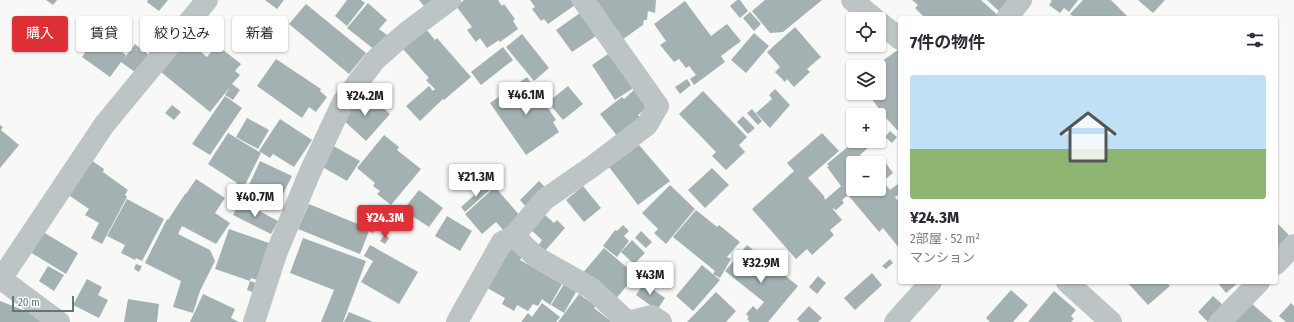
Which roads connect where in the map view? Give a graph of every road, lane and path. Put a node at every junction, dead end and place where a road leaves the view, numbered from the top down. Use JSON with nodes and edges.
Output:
{"nodes":[{"id":1,"x":207,"y":0,"type":"edge"},
{"id":2,"x":450,"y":0,"type":"edge"},
{"id":3,"x":583,"y":0,"type":"edge"},
{"id":4,"x":852,"y":0,"type":"edge"},
{"id":5,"x":1021,"y":0,"type":"edge"},
{"id":6,"x":867,"y":12,"type":"edge"},
{"id":7,"x":1009,"y":16,"type":"edge"},
{"id":8,"x":886,"y":28,"type":"edge"},
{"id":9,"x":898,"y":37,"type":"edge"},
{"id":10,"x":514,"y":236,"type":"junction"},
{"id":11,"x":1294,"y":246,"type":"edge"},
{"id":12,"x":1278,"y":262,"type":"edge"},
{"id":13,"x":1,"y":279,"type":"edge"},
{"id":14,"x":929,"y":284,"type":"edge"},
{"id":15,"x":1069,"y":284,"type":"edge"},
{"id":16,"x":1256,"y":284,"type":"edge"},
{"id":17,"x":59,"y":322,"type":"edge"},
{"id":18,"x":254,"y":322,"type":"edge"},
{"id":19,"x":457,"y":322,"type":"edge"},
{"id":20,"x":628,"y":322,"type":"edge"},
{"id":21,"x":661,"y":322,"type":"edge"},
{"id":22,"x":896,"y":322,"type":"edge"},
{"id":23,"x":1111,"y":322,"type":"edge"},
{"id":24,"x":1220,"y":322,"type":"edge"}],
"edges":[{"from":1,"to":13,"type":"street"},
{"from":2,"to":18,"type":"street"},
{"from":3,"to":10,"type":"street"},
{"from":4,"to":6,"type":"street"},
{"from":5,"to":7,"type":"street"},
{"from":8,"to":9,"type":"street"},
{"from":10,"to":19,"type":"street"},
{"from":10,"to":20,"type":"street"},
{"from":11,"to":12,"type":"street"},
{"from":13,"to":17,"type":"street"},
{"from":14,"to":22,"type":"street"},
{"from":15,"to":23,"type":"street"},
{"from":16,"to":24,"type":"street"},
{"from":20,"to":21,"type":"street"}]}
